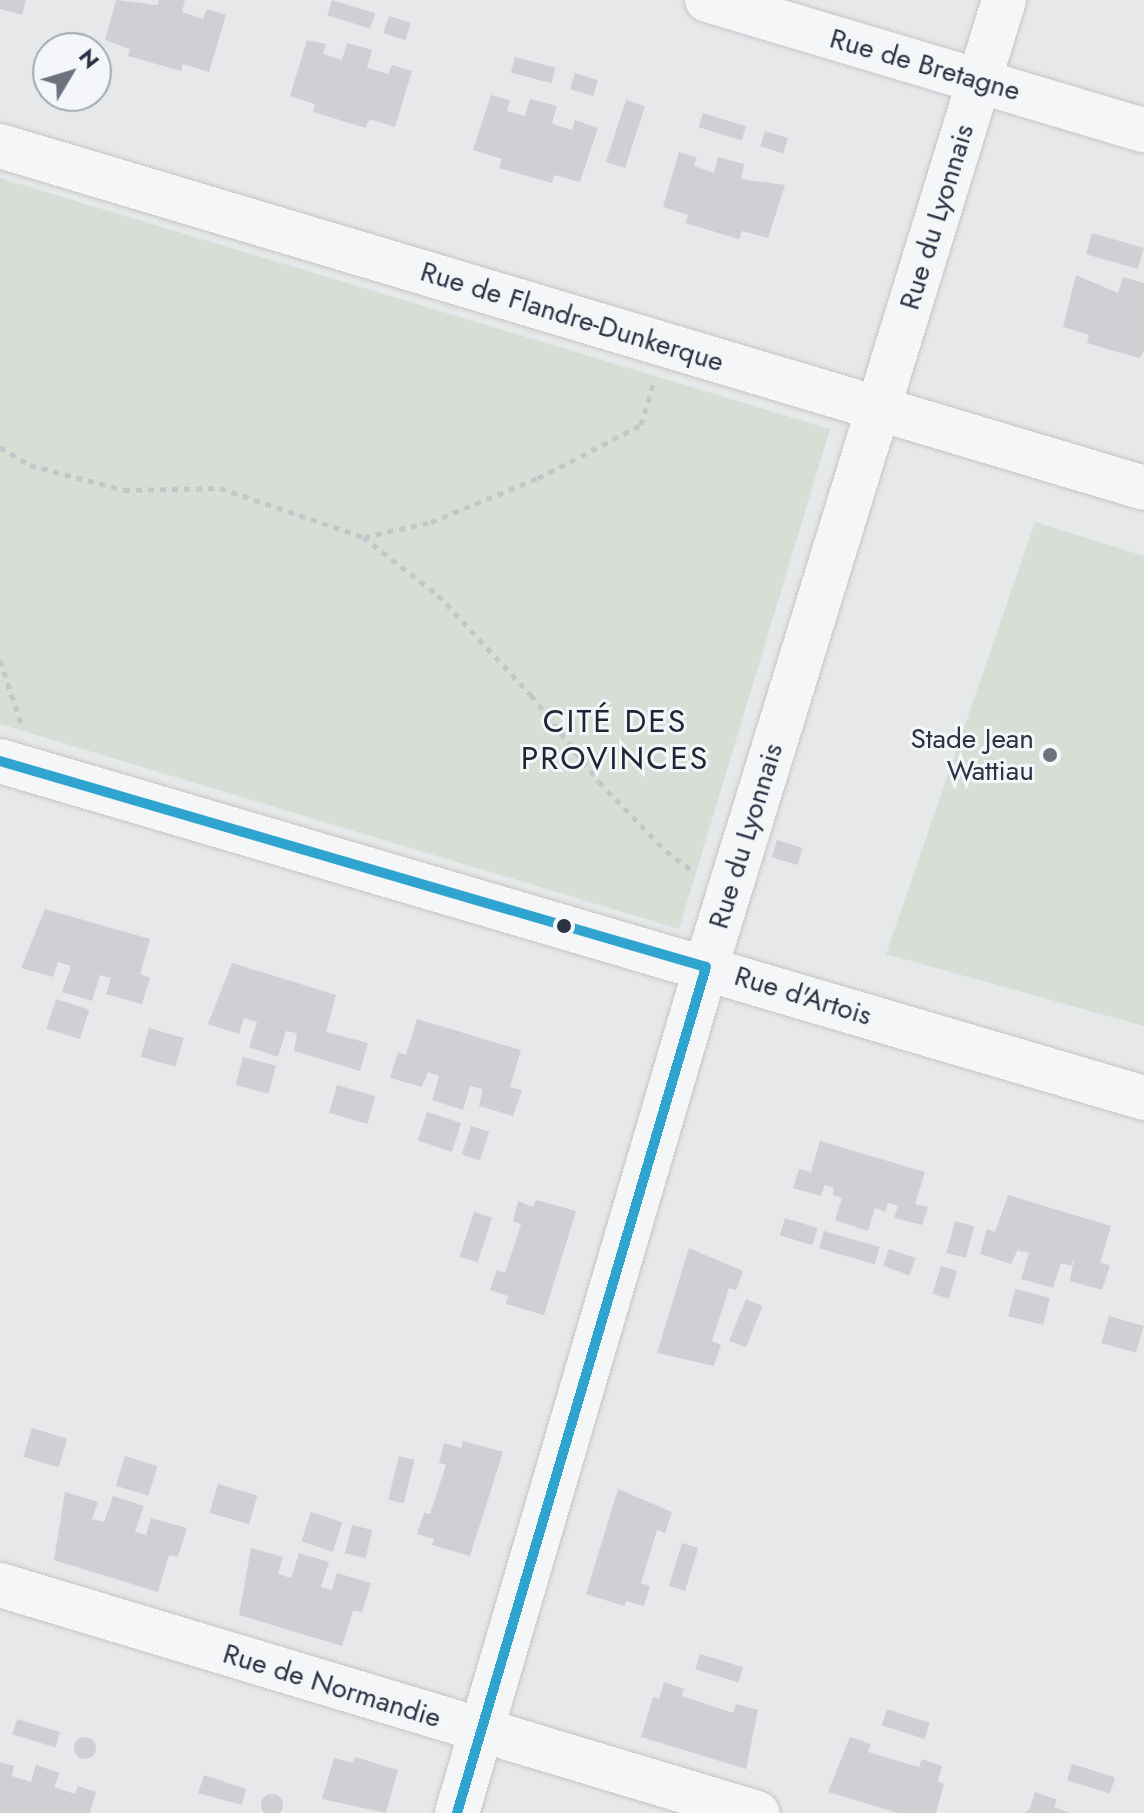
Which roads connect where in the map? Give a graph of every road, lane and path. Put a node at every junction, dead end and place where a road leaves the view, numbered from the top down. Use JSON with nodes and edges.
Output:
{"nodes":[{"id":1,"x":707,"y":0,"type":"edge"},
{"id":2,"x":1004,"y":0,"type":"edge"},
{"id":3,"x":979,"y":80,"type":"junction"},
{"id":4,"x":1144,"y":130,"type":"edge"},
{"id":5,"x":0,"y":146,"type":"edge"},
{"id":6,"x":664,"y":345,"type":"junction"},
{"id":7,"x":878,"y":409,"type":"junction"},
{"id":8,"x":0,"y":447,"type":"edge"},
{"id":9,"x":1144,"y":488,"type":"edge"},
{"id":10,"x":363,"y":537,"type":"junction"},
{"id":11,"x":0,"y":660,"type":"edge"},
{"id":12,"x":19,"y":767,"type":"edge"},
{"id":13,"x":728,"y":896,"type":"junction"},
{"id":14,"x":706,"y":967,"type":"junction"},
{"id":15,"x":1144,"y":1098,"type":"edge"},
{"id":16,"x":0,"y":1585,"type":"edge"},
{"id":17,"x":482,"y":1731,"type":"junction"},
{"id":18,"x":457,"y":1813,"type":"edge"},
{"id":19,"x":757,"y":1813,"type":"edge"}],
"edges":[{"from":1,"to":3,"type":"street","name":"Rue de Bretagne"},
{"from":2,"to":3,"type":"street","name":"Rue du Lyonnais"},
{"from":3,"to":4,"type":"street","name":"Rue de Bretagne"},
{"from":3,"to":7,"type":"street","name":"Rue du Lyonnais"},
{"from":5,"to":6,"type":"street","name":"Rue de Flandre-Dunkerque"},
{"from":6,"to":7,"type":"street","name":"Rue de Flandre-Dunkerque"},
{"from":6,"to":10,"type":"path"},
{"from":7,"to":9,"type":"street","name":"Rue de Flandre-Dunkerque"},
{"from":7,"to":13,"type":"street","name":"Rue du Lyonnais"},
{"from":8,"to":10,"type":"path"},
{"from":10,"to":13,"type":"path"},
{"from":11,"to":12,"type":"path"},
{"from":12,"to":14,"type":"street","name":"Rue d'Artois"},
{"from":13,"to":14,"type":"street","name":"Rue du Lyonnais"},
{"from":14,"to":15,"type":"street","name":"Rue d'Artois"},
{"from":14,"to":17,"type":"street","name":"Rue du Lyonnais"},
{"from":16,"to":17,"type":"street","name":"Rue de Normandie"},
{"from":17,"to":18,"type":"street","name":"Rue du Lyonnais"},
{"from":17,"to":19,"type":"street","name":"Rue de Normandie"}]}
